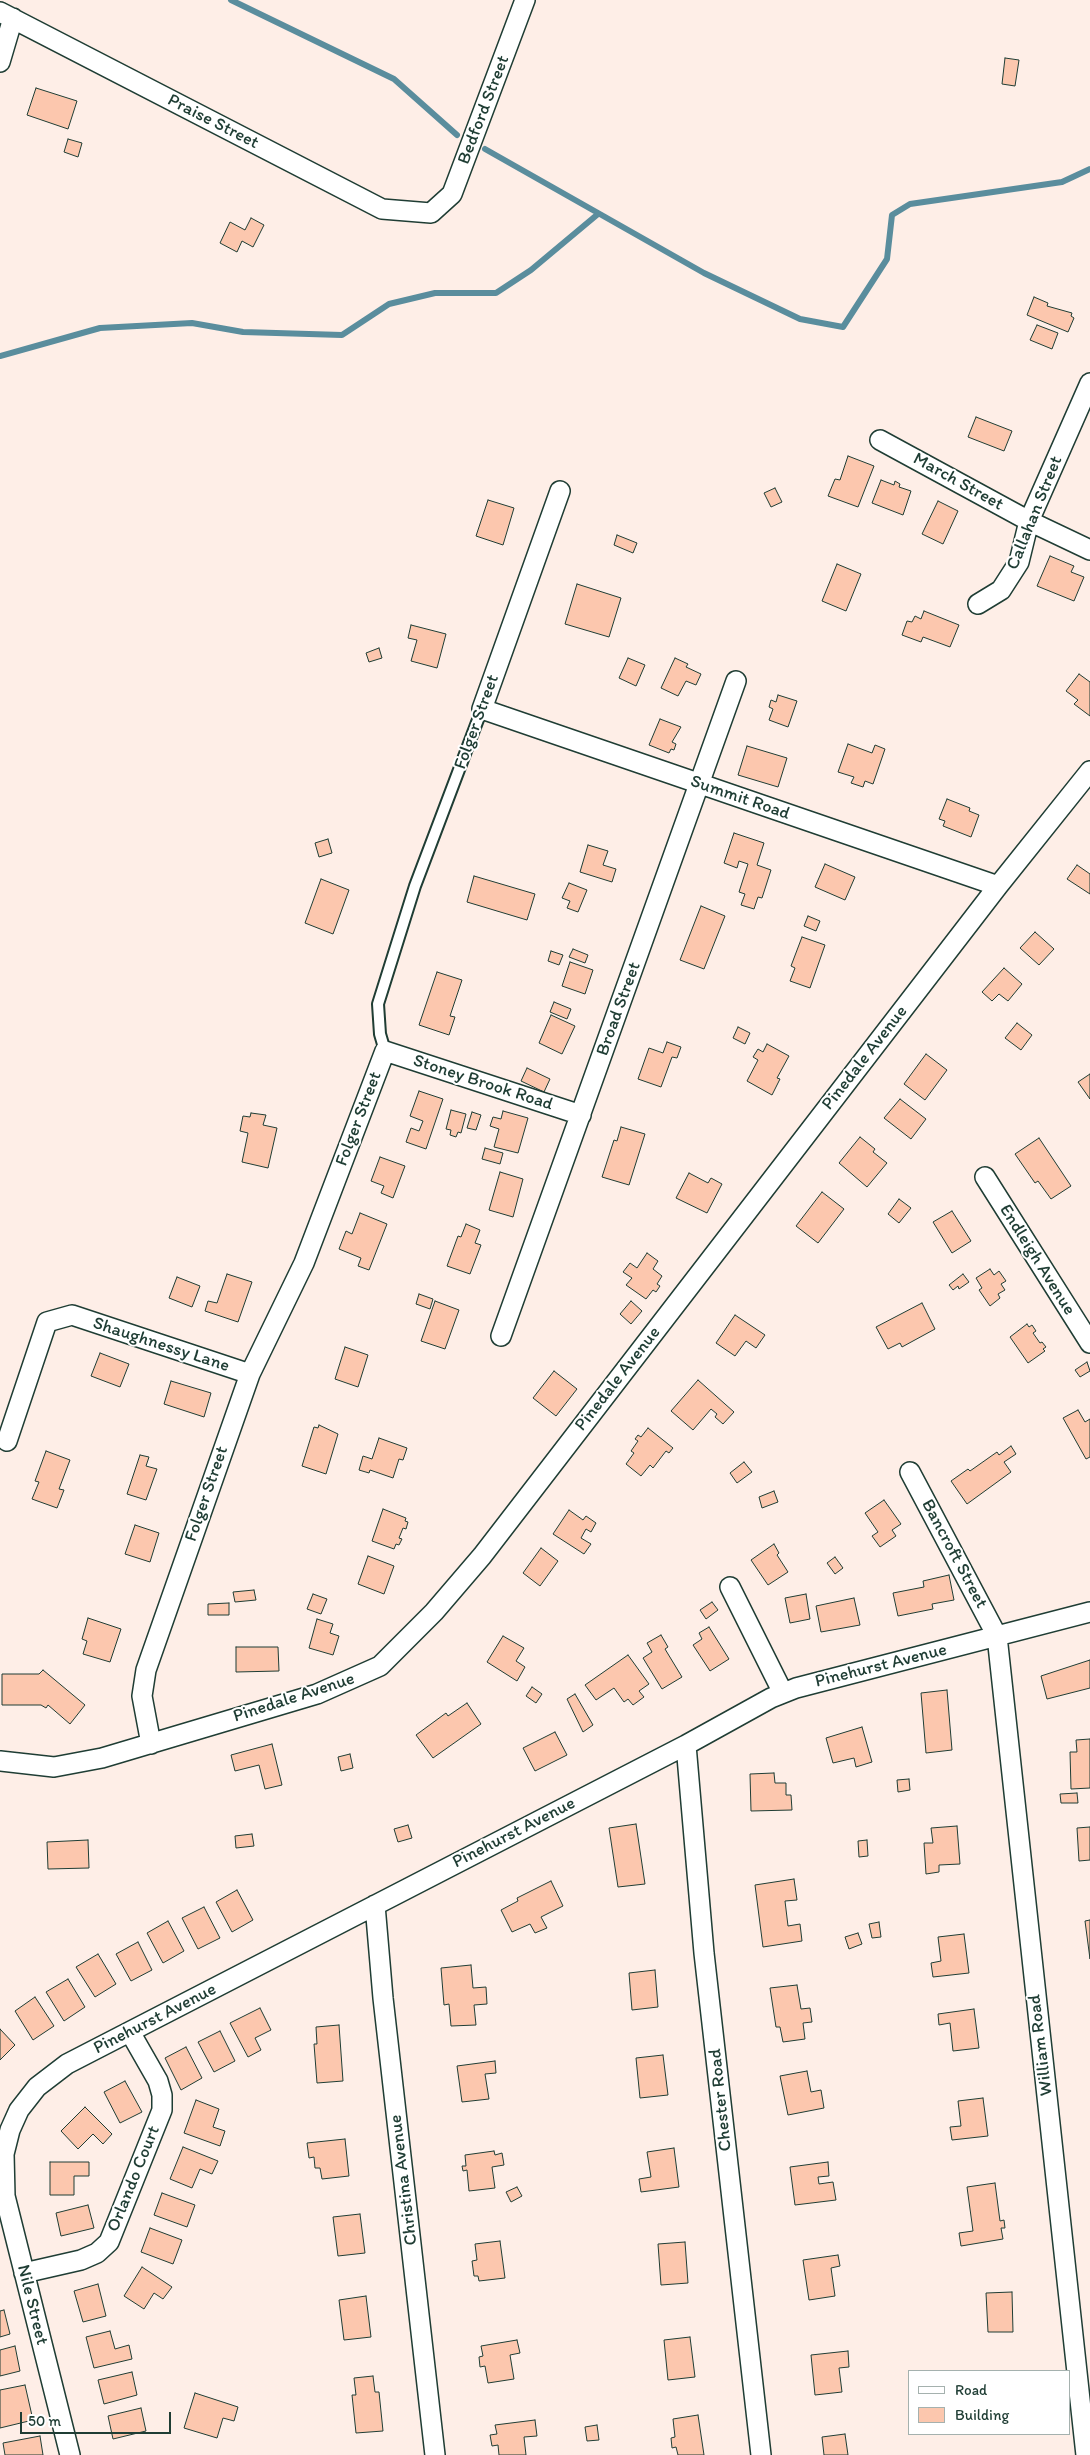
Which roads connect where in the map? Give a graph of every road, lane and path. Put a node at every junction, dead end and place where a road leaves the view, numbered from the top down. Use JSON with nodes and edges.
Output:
{"nodes":[{"id":1,"x":525,"y":0,"type":"edge"},
{"id":2,"x":6,"y":15,"type":"edge"},
{"id":3,"x":0,"y":62,"type":"edge"},
{"id":4,"x":431,"y":213,"type":"joint"},
{"id":5,"x":1090,"y":383,"type":"edge"},
{"id":6,"x":880,"y":440,"type":"dead end"},
{"id":7,"x":560,"y":491,"type":"dead end"},
{"id":8,"x":1029,"y":521,"type":"junction"},
{"id":9,"x":1090,"y":550,"type":"edge"},
{"id":10,"x":978,"y":604,"type":"dead end"},
{"id":11,"x":736,"y":681,"type":"dead end"},
{"id":12,"x":482,"y":709,"type":"junction"},
{"id":13,"x":1090,"y":771,"type":"edge"},
{"id":14,"x":699,"y":783,"type":"junction"},
{"id":15,"x":998,"y":886,"type":"junction"},
{"id":16,"x":385,"y":1051,"type":"junction"},
{"id":17,"x":580,"y":1115,"type":"junction"},
{"id":18,"x":985,"y":1177,"type":"dead end"},
{"id":19,"x":501,"y":1336,"type":"dead end"},
{"id":20,"x":1090,"y":1343,"type":"edge"},
{"id":21,"x":250,"y":1374,"type":"junction"},
{"id":22,"x":7,"y":1441,"type":"dead end"},
{"id":23,"x":910,"y":1472,"type":"dead end"},
{"id":24,"x":730,"y":1587,"type":"dead end"},
{"id":25,"x":1090,"y":1612,"type":"edge"},
{"id":26,"x":997,"y":1636,"type":"junction"},
{"id":27,"x":784,"y":1693,"type":"junction"},
{"id":28,"x":151,"y":1744,"type":"junction"},
{"id":29,"x":686,"y":1745,"type":"junction"},
{"id":30,"x":0,"y":1761,"type":"edge"},
{"id":31,"x":374,"y":1905,"type":"junction"},
{"id":32,"x":130,"y":2032,"type":"junction"},
{"id":33,"x":2,"y":2154,"type":"edge"},
{"id":34,"x":24,"y":2273,"type":"junction"},
{"id":35,"x":70,"y":2455,"type":"edge"},
{"id":36,"x":435,"y":2455,"type":"edge"},
{"id":37,"x":761,"y":2455,"type":"edge"},
{"id":38,"x":1086,"y":2455,"type":"edge"}],
"edges":[{"from":1,"to":4,"type":"street","name":"Bedford Street"},
{"from":2,"to":3,"type":"street"},
{"from":2,"to":4,"type":"street","name":"Praise Street"},
{"from":5,"to":8,"type":"street","name":"Callahan Street"},
{"from":6,"to":8,"type":"street","name":"March Street"},
{"from":7,"to":12,"type":"street","name":"Folger Street"},
{"from":8,"to":9,"type":"street","name":"March Street"},
{"from":8,"to":10,"type":"street","name":"Callahan Street"},
{"from":11,"to":14,"type":"street","name":"Broad Street"},
{"from":12,"to":14,"type":"street","name":"Summit Road"},
{"from":12,"to":16,"type":"lane","name":"Folger Street"},
{"from":13,"to":15,"type":"street","name":"Pinedale Avenue"},
{"from":14,"to":15,"type":"street","name":"Summit Road"},
{"from":14,"to":17,"type":"street","name":"Broad Street"},
{"from":15,"to":28,"type":"street","name":"Pinedale Avenue"},
{"from":16,"to":17,"type":"street","name":"Stoney Brook Road"},
{"from":16,"to":21,"type":"street","name":"Folger Street"},
{"from":17,"to":19,"type":"street","name":"Broad Street"},
{"from":18,"to":20,"type":"street","name":"Endleigh Avenue"},
{"from":21,"to":22,"type":"street","name":"Shaughnessy Lane"},
{"from":21,"to":28,"type":"street","name":"Folger Street"},
{"from":23,"to":26,"type":"street","name":"Bancroft Street"},
{"from":24,"to":27,"type":"street"},
{"from":25,"to":26,"type":"street","name":"Pinehurst Avenue"},
{"from":26,"to":27,"type":"street","name":"Pinehurst Avenue"},
{"from":26,"to":38,"type":"street","name":"William Road"},
{"from":27,"to":29,"type":"street","name":"Pinehurst Avenue"},
{"from":28,"to":30,"type":"street","name":"Pinedale Avenue"},
{"from":29,"to":31,"type":"street","name":"Pinehurst Avenue"},
{"from":29,"to":37,"type":"street","name":"Chester Road"},
{"from":31,"to":32,"type":"street","name":"Pinehurst Avenue"},
{"from":31,"to":36,"type":"street","name":"Christina Avenue"},
{"from":32,"to":33,"type":"street","name":"Pinehurst Avenue"},
{"from":32,"to":34,"type":"street","name":"Orlando Court"},
{"from":33,"to":34,"type":"street","name":"Nile Street"},
{"from":34,"to":35,"type":"street","name":"Nile Street"}]}
